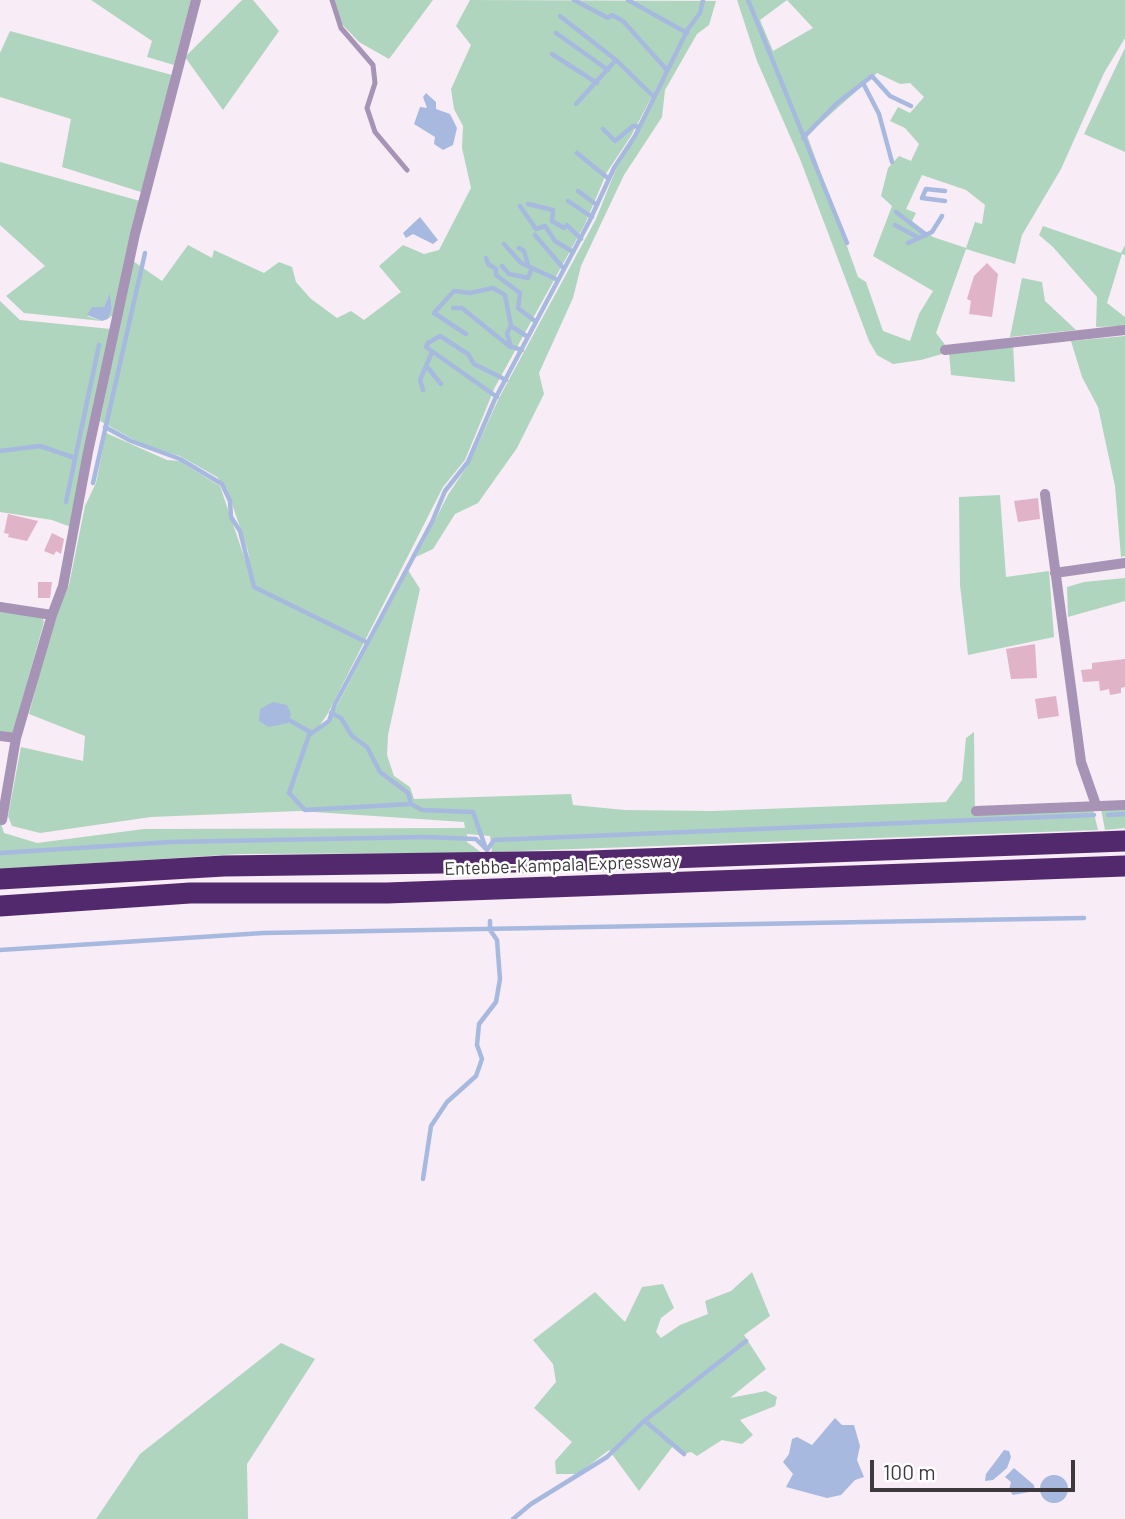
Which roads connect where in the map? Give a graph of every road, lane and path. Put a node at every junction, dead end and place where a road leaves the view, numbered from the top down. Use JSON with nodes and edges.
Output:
{"nodes":[{"id":1,"x":196,"y":0,"type":"edge"},
{"id":2,"x":332,"y":0,"type":"edge"},
{"id":3,"x":407,"y":170,"type":"dead end"},
{"id":4,"x":1125,"y":330,"type":"edge"},
{"id":5,"x":945,"y":350,"type":"dead end"},
{"id":6,"x":1045,"y":494,"type":"dead end"},
{"id":7,"x":1125,"y":563,"type":"edge"},
{"id":8,"x":1055,"y":573,"type":"junction"},
{"id":9,"x":0,"y":607,"type":"edge"},
{"id":10,"x":52,"y":615,"type":"junction"},
{"id":11,"x":0,"y":736,"type":"edge"},
{"id":12,"x":16,"y":738,"type":"junction"},
{"id":13,"x":1096,"y":805,"type":"junction"},
{"id":14,"x":1125,"y":805,"type":"edge"},
{"id":15,"x":976,"y":811,"type":"dead end"},
{"id":16,"x":2,"y":820,"type":"edge"},
{"id":17,"x":1125,"y":841,"type":"edge"},
{"id":18,"x":1125,"y":866,"type":"edge"},
{"id":19,"x":0,"y":879,"type":"edge"},
{"id":20,"x":0,"y":906,"type":"edge"}],
"edges":[{"from":1,"to":10,"type":"street"},
{"from":2,"to":3,"type":"lane"},
{"from":4,"to":5,"type":"street"},
{"from":6,"to":8,"type":"street"},
{"from":7,"to":8,"type":"street"},
{"from":8,"to":13,"type":"street"},
{"from":9,"to":10,"type":"street"},
{"from":10,"to":12,"type":"street"},
{"from":11,"to":12,"type":"street"},
{"from":12,"to":16,"type":"street"},
{"from":13,"to":14,"type":"street"},
{"from":13,"to":15,"type":"street"},
{"from":17,"to":19,"type":"highway","name":"Entebbe-Kampala Expressway"},
{"from":18,"to":20,"type":"highway","name":"Entebbe-Kampala Expressway"}]}
